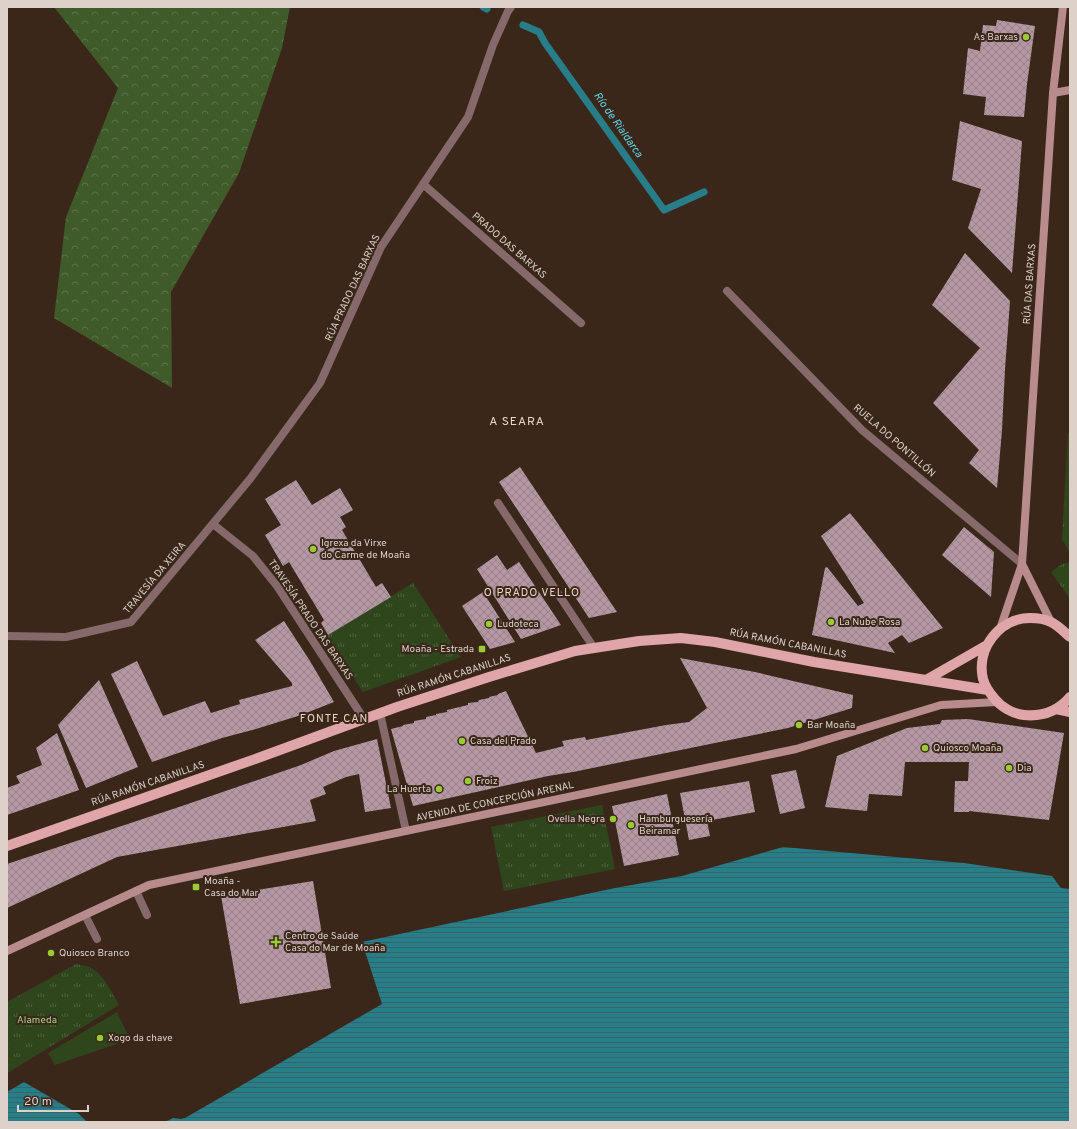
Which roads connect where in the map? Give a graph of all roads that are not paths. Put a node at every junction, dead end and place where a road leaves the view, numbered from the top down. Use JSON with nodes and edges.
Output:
{"nodes":[{"id":1,"x":511,"y":7,"type":"edge"},
{"id":2,"x":1063,"y":7,"type":"edge"},
{"id":3,"x":1070,"y":90,"type":"edge"},
{"id":4,"x":1053,"y":93,"type":"junction"},
{"id":5,"x":423,"y":184,"type":"junction"},
{"id":6,"x":727,"y":291,"type":"dead end"},
{"id":7,"x":581,"y":323,"type":"dead end"},
{"id":8,"x":498,"y":503,"type":"dead end"},
{"id":9,"x":213,"y":524,"type":"junction"},
{"id":10,"x":1022,"y":564,"type":"junction"},
{"id":11,"x":1051,"y":622,"type":"junction"},
{"id":12,"x":1000,"y":629,"type":"junction"},
{"id":13,"x":7,"y":636,"type":"edge"},
{"id":14,"x":1070,"y":637,"type":"edge"},
{"id":15,"x":987,"y":645,"type":"junction"},
{"id":16,"x":594,"y":648,"type":"junction"},
{"id":17,"x":926,"y":680,"type":"junction"},
{"id":18,"x":988,"y":690,"type":"junction"},
{"id":19,"x":1070,"y":697,"type":"edge"},
{"id":20,"x":997,"y":702,"type":"junction"},
{"id":21,"x":1056,"y":709,"type":"junction"},
{"id":22,"x":1070,"y":712,"type":"edge"},
{"id":23,"x":380,"y":713,"type":"junction"},
{"id":24,"x":364,"y":719,"type":"junction"},
{"id":25,"x":406,"y":831,"type":"junction"},
{"id":26,"x":7,"y":846,"type":"edge"},
{"id":27,"x":136,"y":891,"type":"junction"},
{"id":28,"x":85,"y":915,"type":"junction"},
{"id":29,"x":146,"y":915,"type":"dead end"},
{"id":30,"x":97,"y":939,"type":"dead end"},
{"id":31,"x":7,"y":952,"type":"edge"}],
"edges":[{"from":1,"to":5,"type":"street","name":"RÚA PRADO DAS BARXAS"},
{"from":2,"to":4,"type":"street","name":"RÚA DAS BARXAS"},
{"from":3,"to":4,"type":"street"},
{"from":4,"to":10,"type":"street","name":"RÚA DAS BARXAS"},
{"from":5,"to":7,"type":"street","name":"PRADO DAS BARXAS"},
{"from":5,"to":9,"type":"street","name":"RÚA PRADO DAS BARXAS"},
{"from":6,"to":10,"type":"street","name":"RUELA DO PONTILLÓN"},
{"from":8,"to":16,"type":"street"},
{"from":9,"to":13,"type":"street","name":"TRAVESÍA DA XEIRA"},
{"from":9,"to":24,"type":"street","name":"TRAVESÍA PRADO DAS BARXAS"},
{"from":10,"to":11,"type":"street"},
{"from":10,"to":12,"type":"street","name":"RÚA DAS BARXAS"},
{"from":11,"to":12,"type":"main road"},
{"from":11,"to":14,"type":"main road"},
{"from":12,"to":15,"type":"main road"},
{"from":15,"to":17,"type":"main road"},
{"from":15,"to":18,"type":"main road"},
{"from":16,"to":17,"type":"main road","name":"RÚA RAMÓN CABANILLAS"},
{"from":16,"to":23,"type":"main road","name":"RÚA RAMÓN CABANILLAS"},
{"from":17,"to":18,"type":"main road","name":"RÚA RAMÓN CABANILLAS"},
{"from":18,"to":20,"type":"main road"},
{"from":19,"to":21,"type":"main road"},
{"from":20,"to":21,"type":"main road"},
{"from":20,"to":25,"type":"street","name":"AVENIDA DE CONCEPCIÓN ARENAL"},
{"from":21,"to":22,"type":"main road"},
{"from":23,"to":24,"type":"main road","name":"RÚA RAMÓN CABANILLAS"},
{"from":23,"to":25,"type":"street"},
{"from":24,"to":26,"type":"main road","name":"RÚA RAMÓN CABANILLAS"},
{"from":25,"to":27,"type":"street","name":"AVENIDA DE CONCEPCIÓN ARENAL"},
{"from":27,"to":28,"type":"street","name":"AVENIDA DE CONCEPCIÓN ARENAL"},
{"from":27,"to":29,"type":"street"},
{"from":28,"to":30,"type":"street"},
{"from":28,"to":31,"type":"street","name":"AVENIDA DE CONCEPCIÓN ARENAL"}]}
